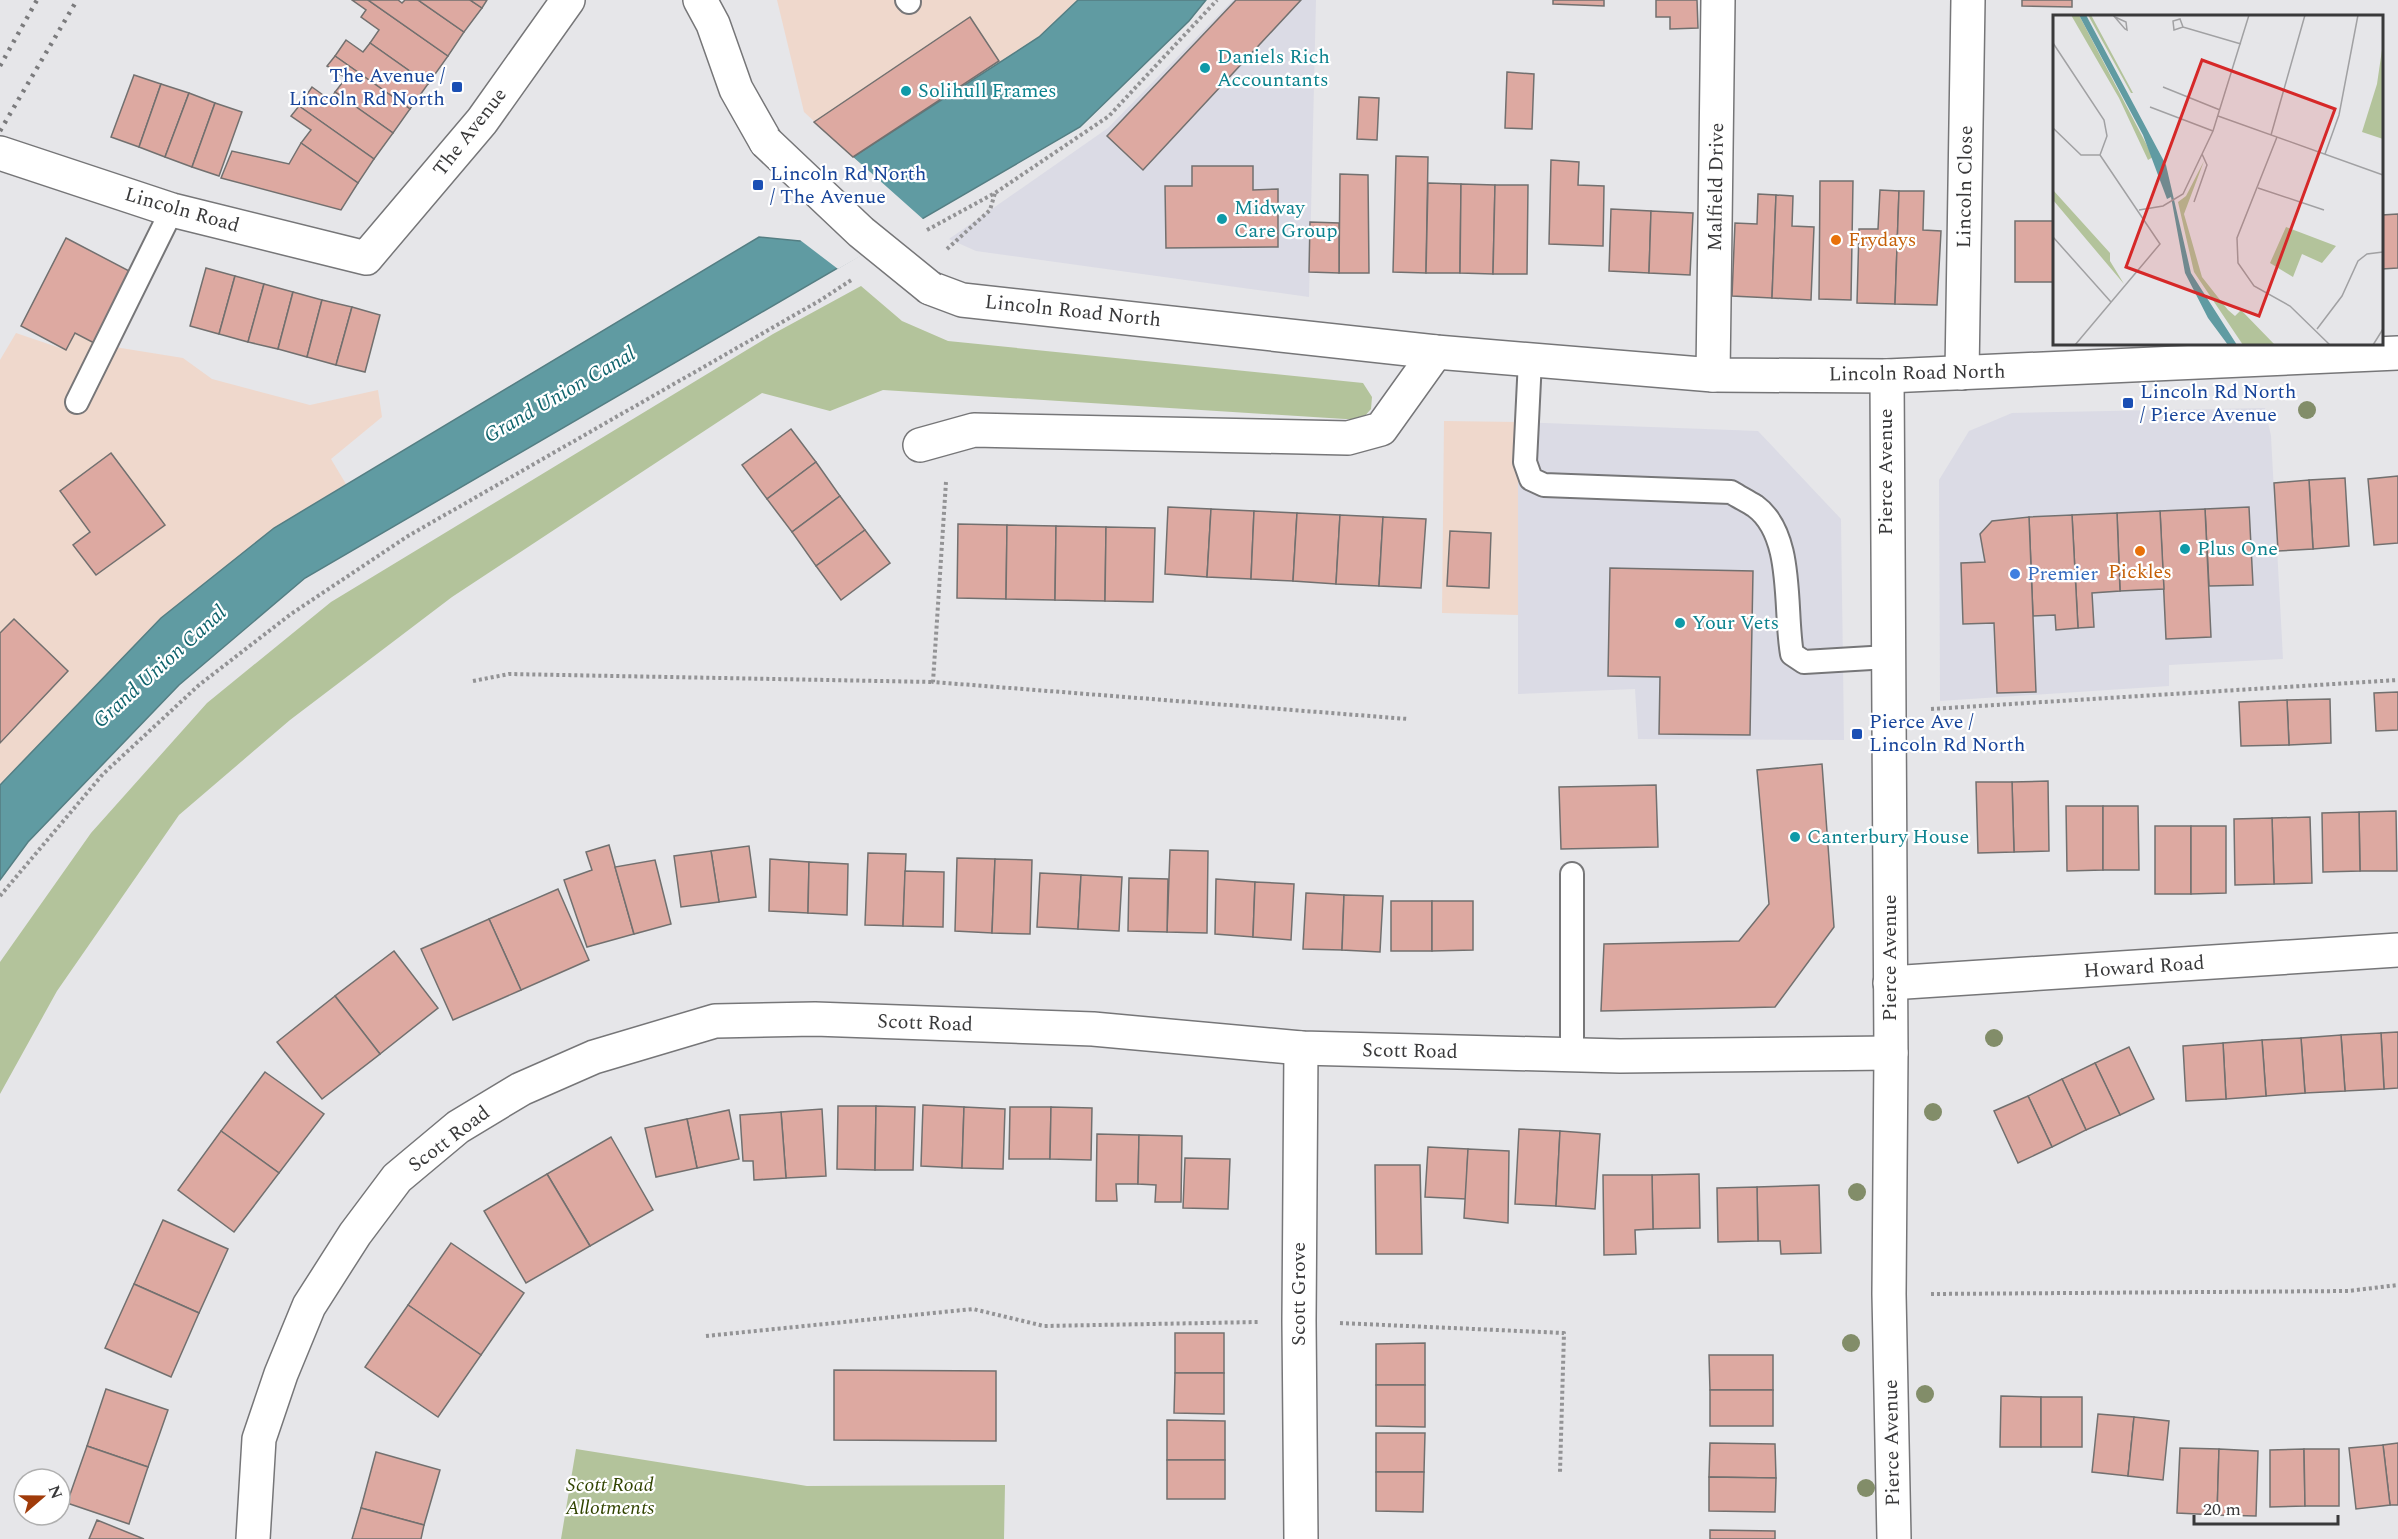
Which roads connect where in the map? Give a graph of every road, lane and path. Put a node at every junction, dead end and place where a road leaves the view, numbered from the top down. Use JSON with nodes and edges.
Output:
{"nodes":[{"id":1,"x":568,"y":0,"type":"edge"},
{"id":2,"x":700,"y":0,"type":"edge"},
{"id":3,"x":1217,"y":0,"type":"edge"},
{"id":4,"x":1718,"y":0,"type":"edge"},
{"id":5,"x":1968,"y":0,"type":"edge"},
{"id":6,"x":0,"y":153,"type":"edge"},
{"id":7,"x":995,"y":193,"type":"junction"},
{"id":8,"x":172,"y":210,"type":"junction"},
{"id":9,"x":922,"y":233,"type":"dead end"},
{"id":10,"x":366,"y":258,"type":"joint"},
{"id":11,"x":857,"y":276,"type":"dead end"},
{"id":12,"x":923,"y":283,"type":"junction"},
{"id":13,"x":1436,"y":352,"type":"junction"},
{"id":14,"x":2398,"y":353,"type":"edge"},
{"id":15,"x":1530,"y":360,"type":"junction"},
{"id":16,"x":1962,"y":374,"type":"junction"},
{"id":17,"x":1713,"y":375,"type":"junction"},
{"id":18,"x":1887,"y":376,"type":"junction"},
{"id":19,"x":77,"y":402,"type":"dead end"},
{"id":20,"x":935,"y":441,"type":"joint"},
{"id":21,"x":1888,"y":657,"type":"junction"},
{"id":22,"x":2398,"y":680,"type":"edge"},
{"id":23,"x":473,"y":681,"type":"dead end"},
{"id":24,"x":933,"y":682,"type":"junction"},
{"id":25,"x":1888,"y":712,"type":"junction"},
{"id":26,"x":1408,"y":719,"type":"dead end"},
{"id":27,"x":1572,"y":874,"type":"dead end"},
{"id":28,"x":0,"y":896,"type":"edge"},
{"id":29,"x":2398,"y":950,"type":"edge"},
{"id":30,"x":1890,"y":983,"type":"junction"},
{"id":31,"x":1301,"y":1048,"type":"junction"},
{"id":32,"x":1891,"y":1053,"type":"junction"},
{"id":33,"x":1572,"y":1054,"type":"junction"},
{"id":34,"x":2398,"y":1285,"type":"edge"},
{"id":35,"x":1889,"y":1294,"type":"junction"},
{"id":36,"x":1299,"y":1321,"type":"junction"},
{"id":37,"x":706,"y":1336,"type":"dead end"},
{"id":38,"x":1560,"y":1472,"type":"dead end"},
{"id":39,"x":253,"y":1539,"type":"edge"},
{"id":40,"x":1301,"y":1539,"type":"edge"},
{"id":41,"x":1894,"y":1539,"type":"edge"}],
"edges":[{"from":1,"to":10,"type":"street","name":"The Avenue"},
{"from":2,"to":12,"type":"street","name":"Lincoln Road North","bridge":true},
{"from":3,"to":7,"type":"path"},
{"from":4,"to":17,"type":"street","name":"Malfield Drive"},
{"from":5,"to":16,"type":"street","name":"Lincoln Close"},
{"from":6,"to":8,"type":"street","name":"Lincoln Road"},
{"from":7,"to":9,"type":"path"},
{"from":7,"to":12,"type":"path"},
{"from":8,"to":10,"type":"street","name":"Lincoln Road"},
{"from":8,"to":19,"type":"lane"},
{"from":11,"to":28,"type":"path"},
{"from":12,"to":13,"type":"street","name":"Lincoln Road North"},
{"from":13,"to":15,"type":"street","name":"Lincoln Road North"},
{"from":13,"to":20,"type":"street"},
{"from":14,"to":16,"type":"street","name":"Lincoln Road North"},
{"from":15,"to":17,"type":"street","name":"Lincoln Road North"},
{"from":15,"to":21,"type":"lane"},
{"from":16,"to":18,"type":"street","name":"Lincoln Road North"},
{"from":17,"to":18,"type":"street","name":"Lincoln Road North"},
{"from":18,"to":21,"type":"street","name":"Pierce Avenue"},
{"from":20,"to":24,"type":"path"},
{"from":21,"to":25,"type":"street","name":"Pierce Avenue"},
{"from":22,"to":25,"type":"path"},
{"from":23,"to":24,"type":"path"},
{"from":24,"to":26,"type":"path"},
{"from":25,"to":30,"type":"street","name":"Pierce Avenue"},
{"from":27,"to":33,"type":"lane"},
{"from":29,"to":30,"type":"street","name":"Howard Road"},
{"from":30,"to":32,"type":"street","name":"Pierce Avenue"},
{"from":31,"to":33,"type":"street","name":"Scott Road"},
{"from":31,"to":36,"type":"street","name":"Scott Grove"},
{"from":31,"to":39,"type":"street","name":"Scott Road"},
{"from":32,"to":33,"type":"street","name":"Scott Road"},
{"from":32,"to":35,"type":"street","name":"Pierce Avenue"},
{"from":34,"to":35,"type":"path"},
{"from":35,"to":41,"type":"street","name":"Pierce Avenue"},
{"from":36,"to":37,"type":"path"},
{"from":36,"to":38,"type":"path"},
{"from":36,"to":40,"type":"street","name":"Scott Grove"}]}
